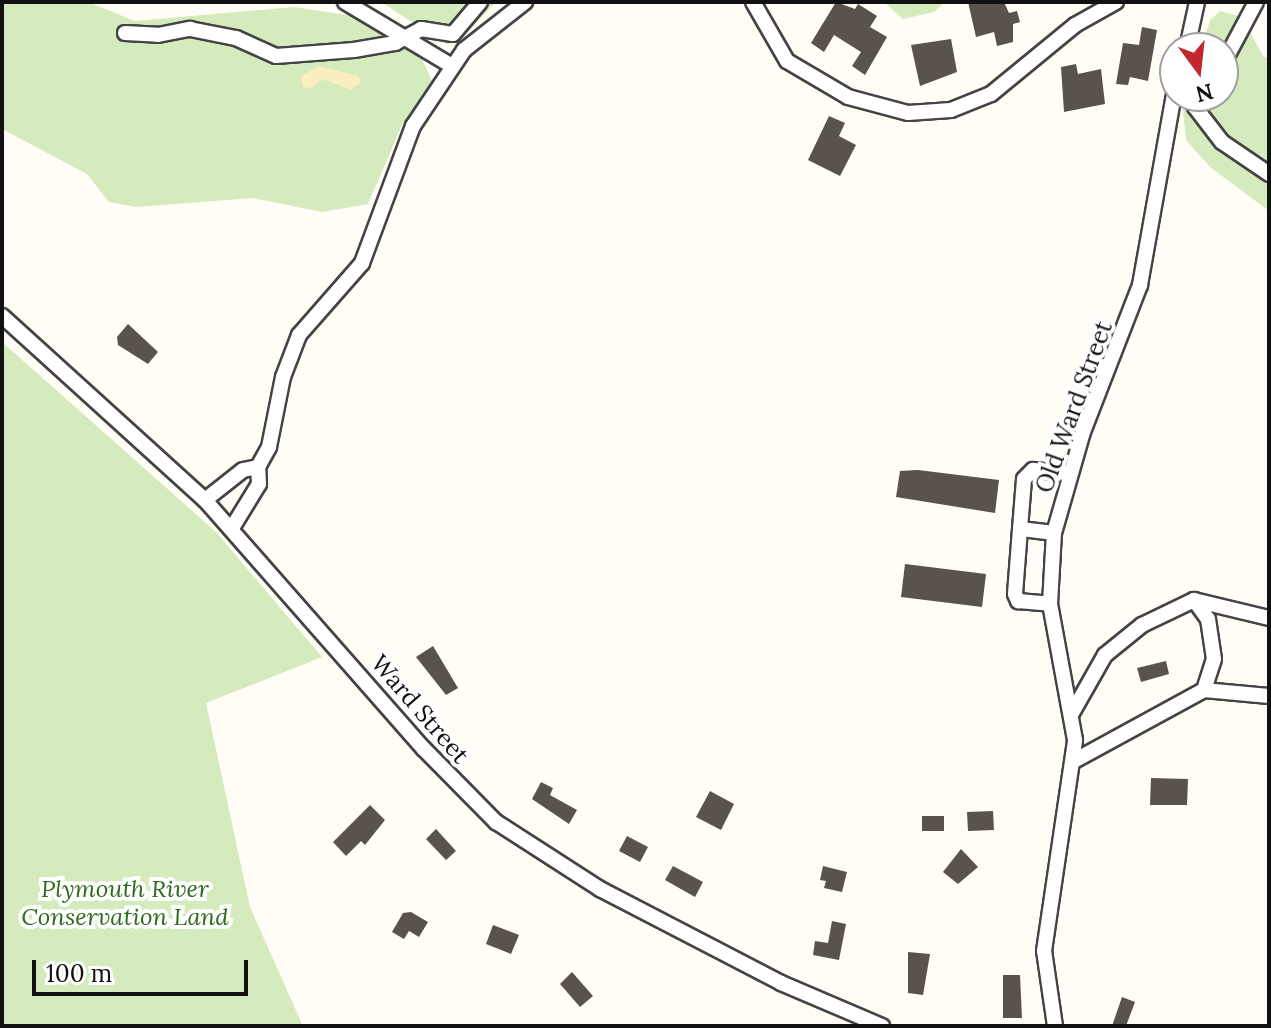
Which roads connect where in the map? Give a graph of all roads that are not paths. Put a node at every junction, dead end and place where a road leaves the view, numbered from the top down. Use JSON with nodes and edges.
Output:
{"nodes":[{"id":1,"x":345,"y":2,"type":"edge"},
{"id":2,"x":525,"y":2,"type":"edge"},
{"id":3,"x":753,"y":2,"type":"edge"},
{"id":4,"x":1116,"y":2,"type":"edge"},
{"id":5,"x":1197,"y":2,"type":"edge"},
{"id":6,"x":1255,"y":2,"type":"edge"},
{"id":7,"x":473,"y":3,"type":"edge"},
{"id":8,"x":1269,"y":9,"type":"edge"},
{"id":9,"x":1190,"y":32,"type":"edge"},
{"id":10,"x":125,"y":33,"type":"dead end"},
{"id":11,"x":1239,"y":33,"type":"edge"},
{"id":12,"x":406,"y":36,"type":"junction"},
{"id":13,"x":452,"y":66,"type":"junction"},
{"id":14,"x":1171,"y":112,"type":"edge"},
{"id":15,"x":1199,"y":112,"type":"edge"},
{"id":16,"x":1269,"y":174,"type":"edge"},
{"id":17,"x":2,"y":316,"type":"edge"},
{"id":18,"x":258,"y":467,"type":"junction"},
{"id":19,"x":1070,"y":473,"type":"junction"},
{"id":20,"x":205,"y":500,"type":"junction"},
{"id":21,"x":232,"y":528,"type":"junction"},
{"id":22,"x":1020,"y":529,"type":"junction"},
{"id":23,"x":1054,"y":533,"type":"junction"},
{"id":24,"x":1194,"y":600,"type":"junction"},
{"id":25,"x":1050,"y":604,"type":"junction"},
{"id":26,"x":1269,"y":618,"type":"edge"},
{"id":27,"x":1204,"y":690,"type":"junction"},
{"id":28,"x":1269,"y":696,"type":"edge"},
{"id":29,"x":1072,"y":713,"type":"junction"},
{"id":30,"x":1074,"y":761,"type":"junction"},
{"id":31,"x":882,"y":1026,"type":"edge"},
{"id":32,"x":1055,"y":1026,"type":"edge"}],
"edges":[{"from":1,"to":12,"type":"street"},
{"from":2,"to":13,"type":"street"},
{"from":3,"to":4,"type":"street"},
{"from":5,"to":9,"type":"street"},
{"from":6,"to":8,"type":"street"},
{"from":6,"to":11,"type":"street"},
{"from":7,"to":12,"type":"street"},
{"from":10,"to":12,"type":"street"},
{"from":12,"to":13,"type":"street"},
{"from":13,"to":18,"type":"street"},
{"from":14,"to":19,"type":"street","name":"Old Ward Street"},
{"from":15,"to":16,"type":"street"},
{"from":17,"to":20,"type":"street","name":"Ward Street"},
{"from":18,"to":20,"type":"street"},
{"from":18,"to":21,"type":"street"},
{"from":19,"to":22,"type":"street"},
{"from":19,"to":23,"type":"street","name":"Old Ward Street"},
{"from":20,"to":21,"type":"street","name":"Ward Street"},
{"from":21,"to":31,"type":"street","name":"Ward Street"},
{"from":22,"to":23,"type":"street"},
{"from":22,"to":25,"type":"street"},
{"from":23,"to":25,"type":"street","name":"Old Ward Street"},
{"from":24,"to":26,"type":"street"},
{"from":24,"to":27,"type":"street"},
{"from":24,"to":29,"type":"street"},
{"from":25,"to":29,"type":"street","name":"Old Ward Street"},
{"from":27,"to":28,"type":"street"},
{"from":27,"to":30,"type":"street"},
{"from":29,"to":30,"type":"street","name":"Old Ward Street"},
{"from":30,"to":32,"type":"street","name":"Old Ward Street"}]}
